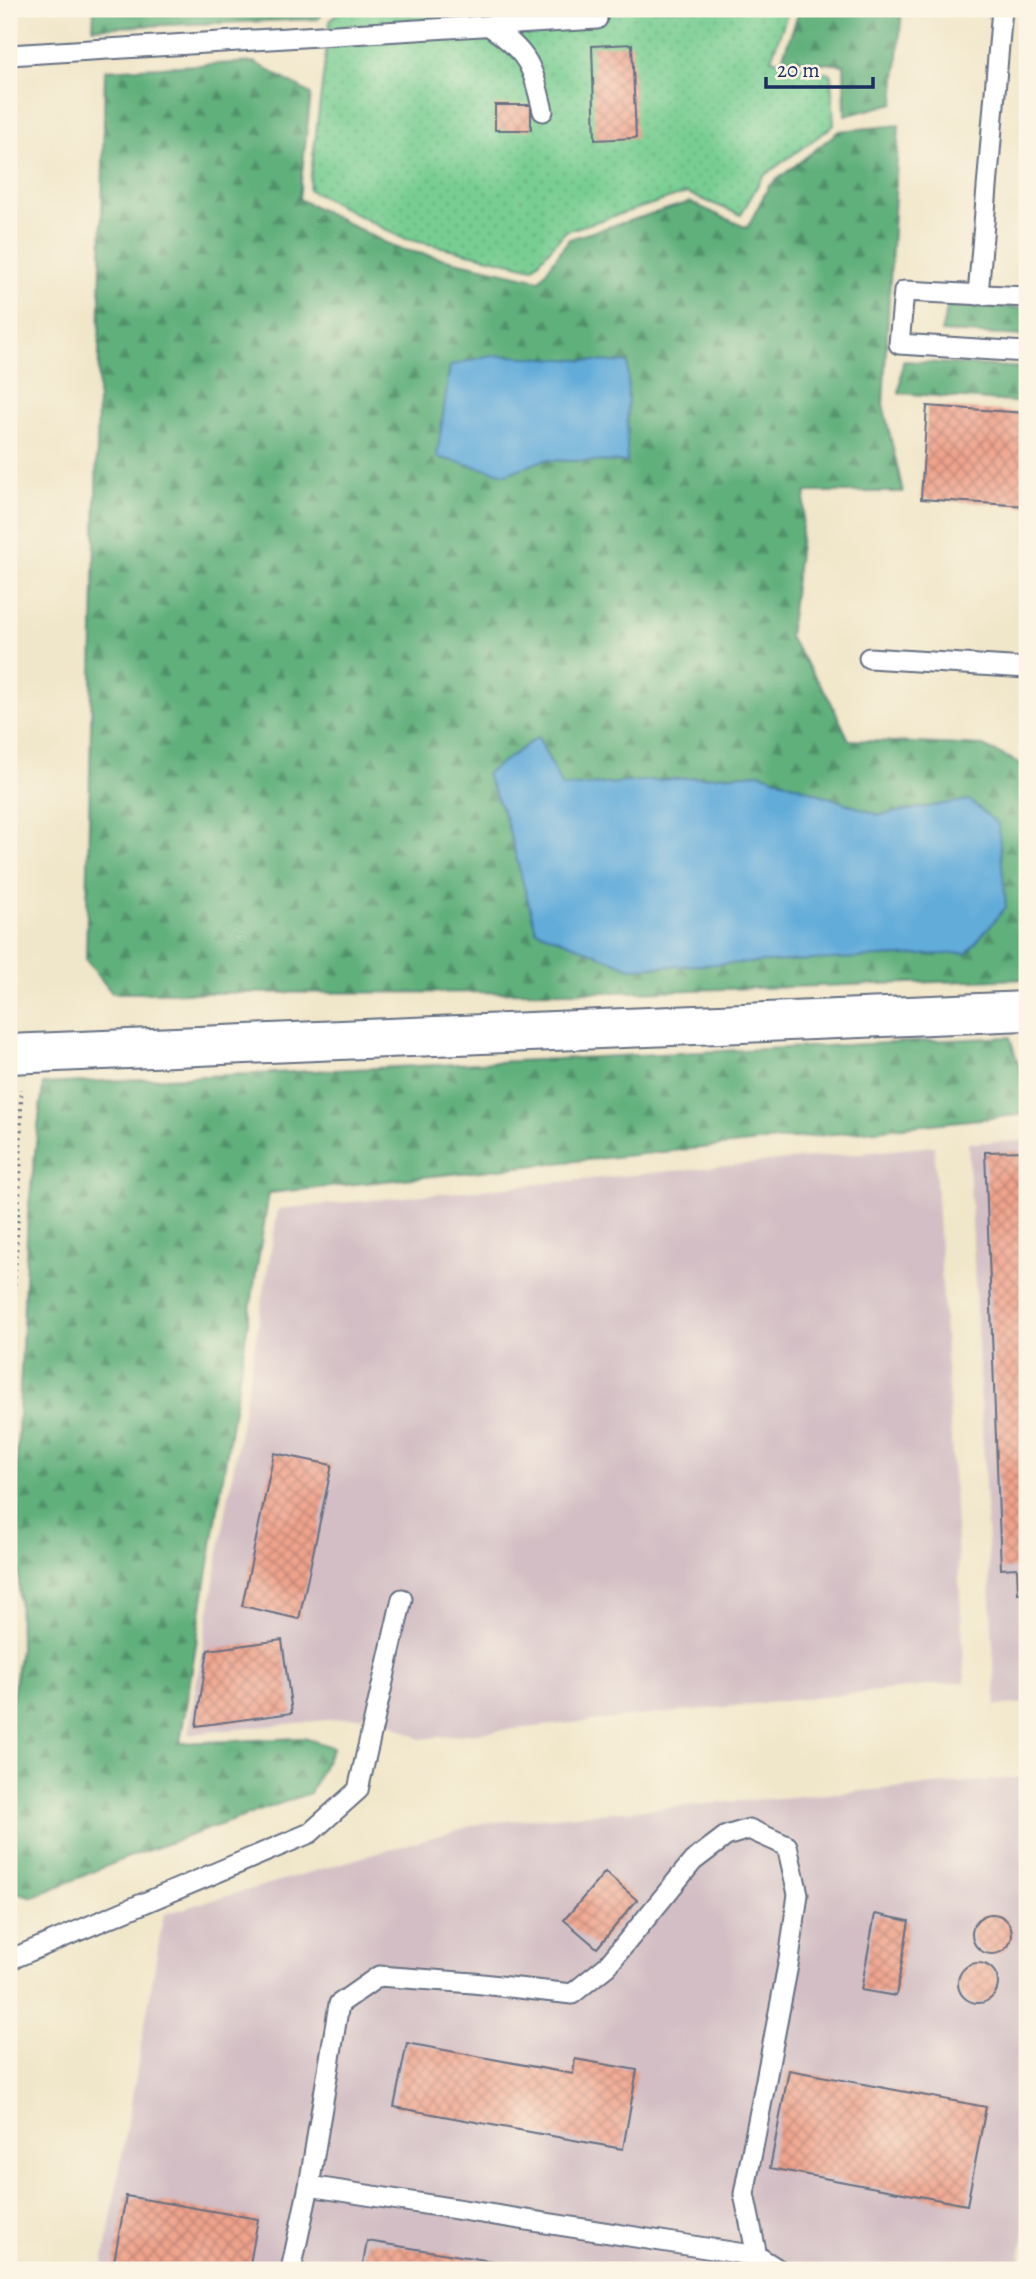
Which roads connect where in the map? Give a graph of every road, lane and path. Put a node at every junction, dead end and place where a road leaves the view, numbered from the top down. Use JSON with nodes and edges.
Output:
{"nodes":[{"id":1,"x":1002,"y":9,"type":"edge"},
{"id":2,"x":597,"y":19,"type":"dead end"},
{"id":3,"x":489,"y":26,"type":"junction"},
{"id":4,"x":9,"y":55,"type":"edge"},
{"id":5,"x":542,"y":111,"type":"dead end"},
{"id":6,"x":978,"y":295,"type":"junction"},
{"id":7,"x":1027,"y":297,"type":"edge"},
{"id":8,"x":1027,"y":352,"type":"edge"},
{"id":9,"x":869,"y":658,"type":"dead end"},
{"id":10,"x":1027,"y":668,"type":"edge"},
{"id":11,"x":1027,"y":1011,"type":"edge"},
{"id":12,"x":9,"y":1054,"type":"edge"},
{"id":13,"x":22,"y":1091,"type":"dead end"},
{"id":14,"x":9,"y":1383,"type":"edge"},
{"id":15,"x":402,"y":1599,"type":"dead end"},
{"id":16,"x":9,"y":1960,"type":"edge"},
{"id":17,"x":309,"y":2186,"type":"junction"},
{"id":18,"x":757,"y":2256,"type":"junction"},
{"id":19,"x":291,"y":2270,"type":"edge"},
{"id":20,"x":779,"y":2270,"type":"edge"}],
"edges":[{"from":1,"to":6,"type":"lane"},
{"from":2,"to":3,"type":"lane"},
{"from":3,"to":4,"type":"lane"},
{"from":3,"to":5,"type":"lane"},
{"from":6,"to":7,"type":"lane"},
{"from":6,"to":8,"type":"lane"},
{"from":9,"to":10,"type":"lane"},
{"from":11,"to":12,"type":"street"},
{"from":13,"to":14,"type":"path"},
{"from":15,"to":16,"type":"lane"},
{"from":17,"to":18,"type":"lane"},
{"from":17,"to":18,"type":"lane"},
{"from":17,"to":19,"type":"lane"},
{"from":18,"to":20,"type":"lane"}]}
